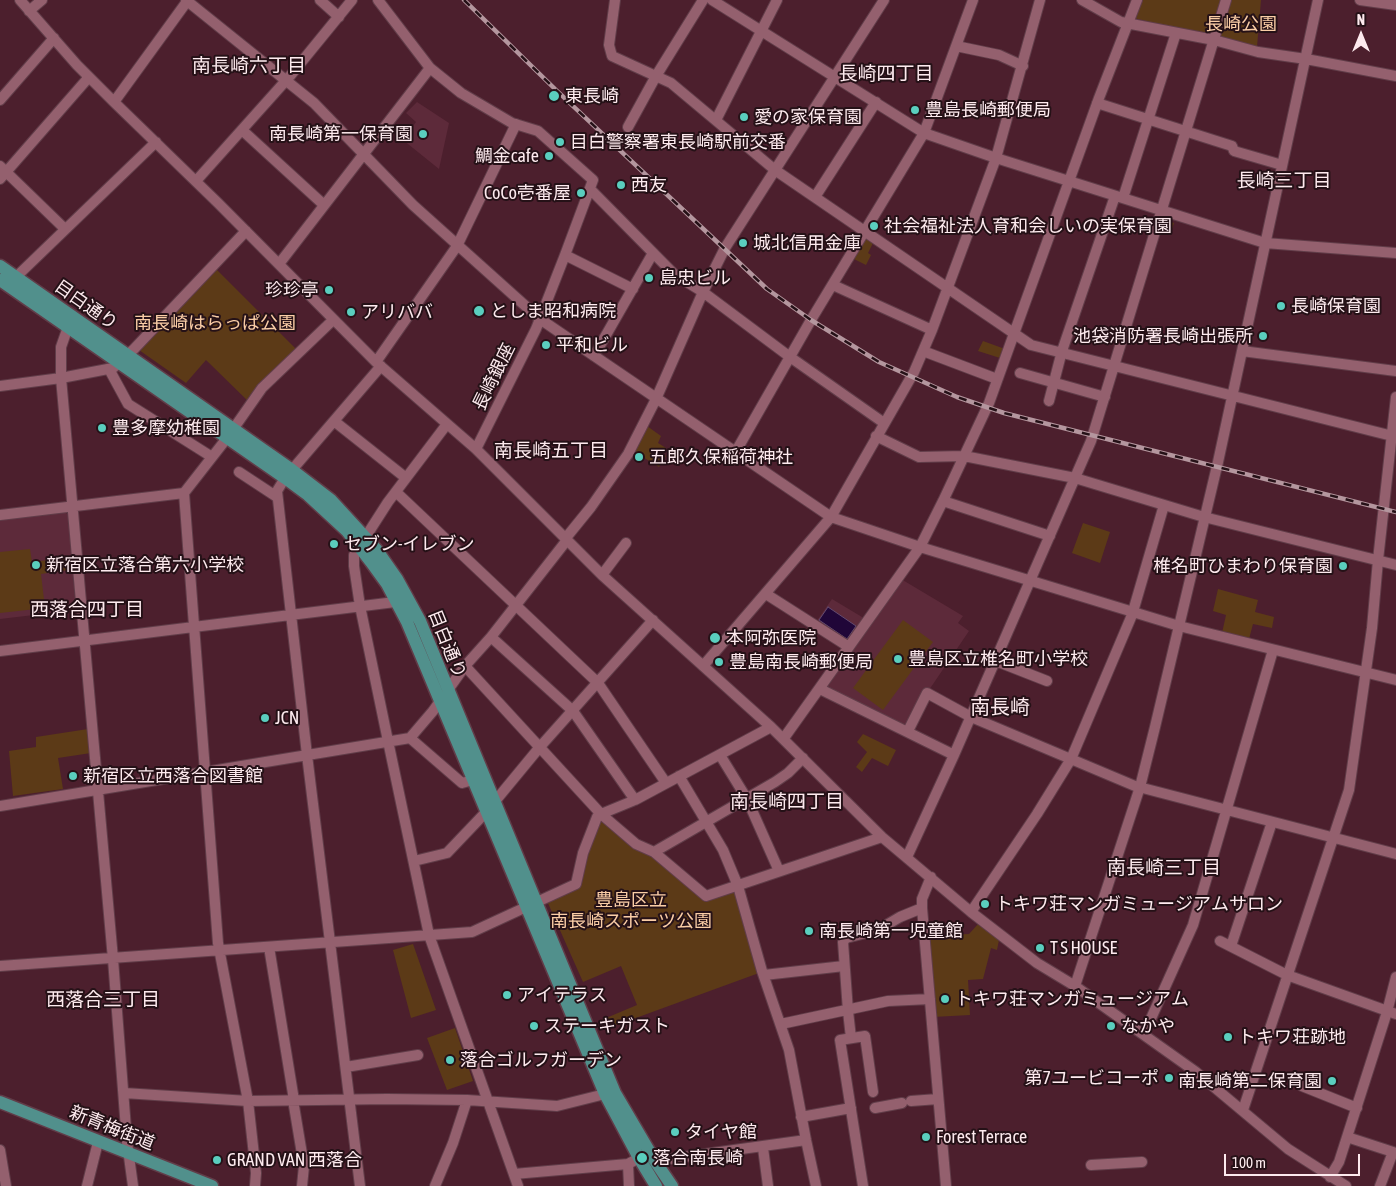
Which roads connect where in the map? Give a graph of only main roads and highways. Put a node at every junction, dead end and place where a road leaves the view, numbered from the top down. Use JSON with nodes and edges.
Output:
{"nodes":[{"id":1,"x":0,"y":266,"type":"edge"},
{"id":2,"x":0,"y":280,"type":"edge"},
{"id":3,"x":119,"y":362,"type":"junction"},
{"id":4,"x":444,"y":697,"type":"junction"},
{"id":5,"x":490,"y":806,"type":"junction"},
{"id":6,"x":532,"y":905,"type":"junction"},
{"id":7,"x":0,"y":1102,"type":"edge"},
{"id":8,"x":212,"y":1186,"type":"edge"},
{"id":9,"x":656,"y":1186,"type":"edge"},
{"id":10,"x":672,"y":1186,"type":"edge"}],
"edges":[{"from":1,"to":3,"type":"main road","name":"目白通り"},
{"from":2,"to":3,"type":"main road","name":"目白通り"},
{"from":3,"to":4,"type":"main road","name":"目白通り"},
{"from":4,"to":5,"type":"main road","name":"目白通り"},
{"from":4,"to":5,"type":"main road","name":"目白通り"},
{"from":5,"to":6,"type":"main road","name":"目白通り"},
{"from":6,"to":9,"type":"main road","name":"目白通り"},
{"from":6,"to":10,"type":"main road","name":"目白通り"},
{"from":7,"to":8,"type":"main road","name":"新青梅街道"}]}
